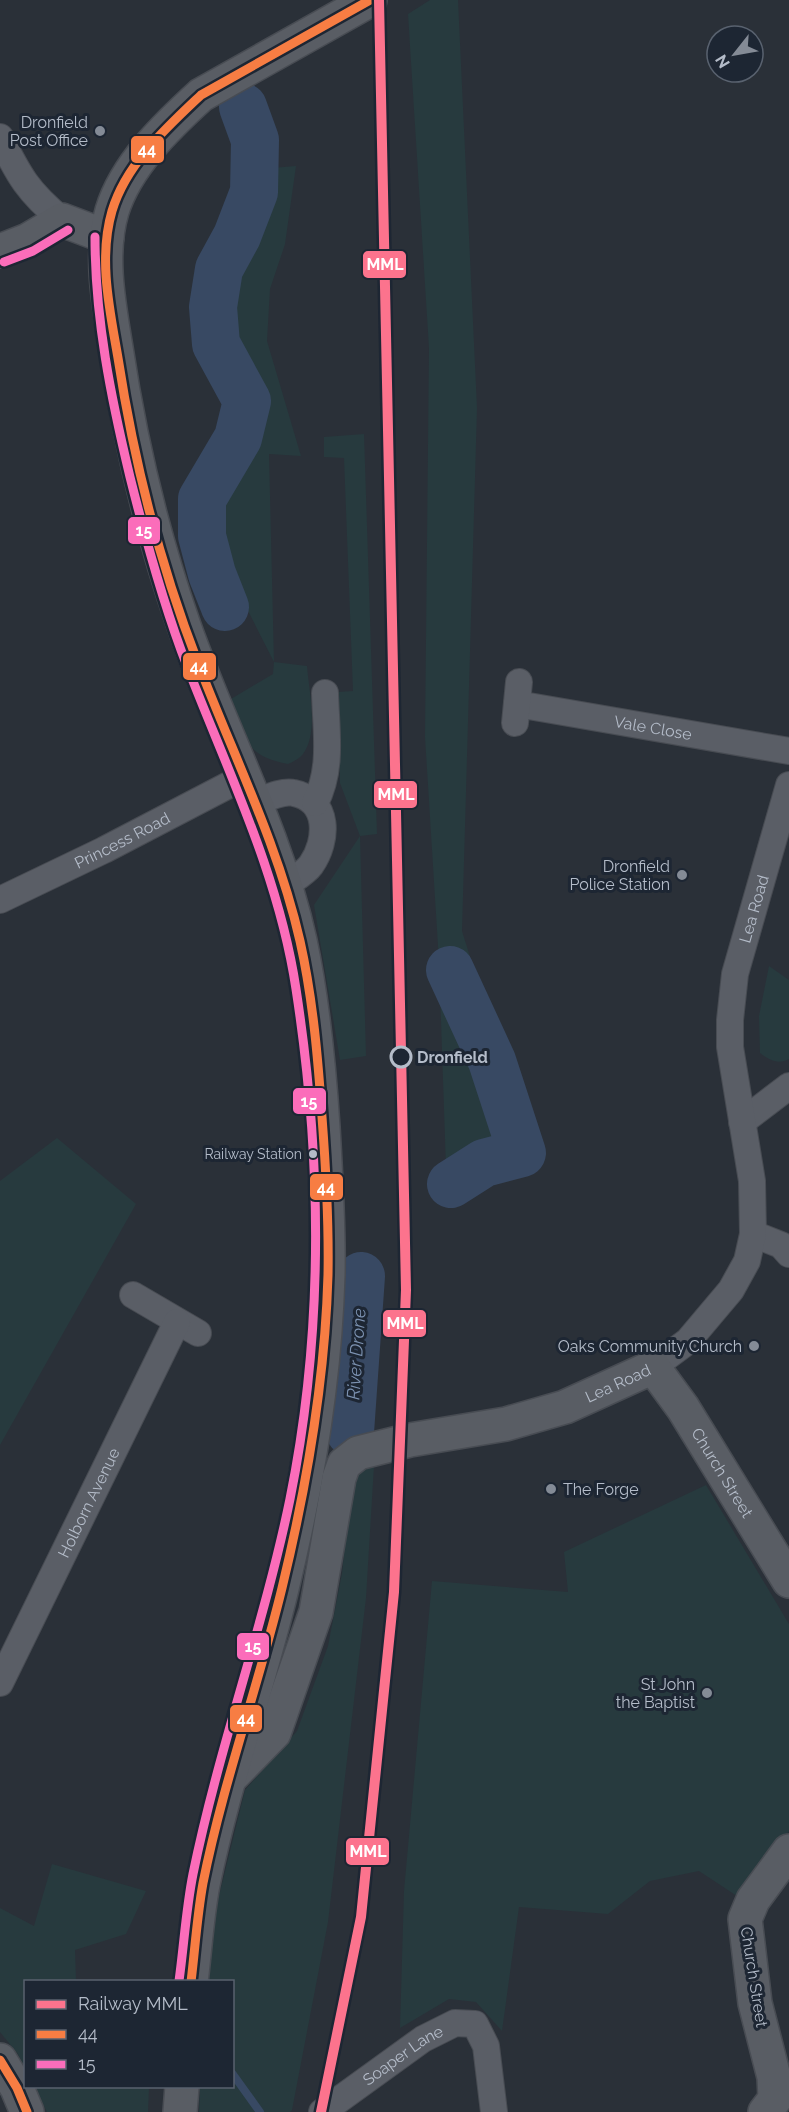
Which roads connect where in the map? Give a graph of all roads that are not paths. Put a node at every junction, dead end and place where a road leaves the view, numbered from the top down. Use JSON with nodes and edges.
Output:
{"nodes":[{"id":1,"x":370,"y":0,"type":"edge"},
{"id":2,"x":0,"y":137,"type":"edge"},
{"id":3,"x":62,"y":220,"type":"junction"},
{"id":4,"x":107,"y":237,"type":"junction"},
{"id":5,"x":0,"y":251,"type":"edge"},
{"id":6,"x":325,"y":693,"type":"dead end"},
{"id":7,"x":517,"y":703,"type":"dead end"},
{"id":8,"x":789,"y":751,"type":"edge"},
{"id":9,"x":789,"y":785,"type":"edge"},
{"id":10,"x":249,"y":790,"type":"junction"},
{"id":11,"x":315,"y":803,"type":"junction"},
{"id":12,"x":285,"y":885,"type":"junction"},
{"id":13,"x":0,"y":900,"type":"edge"},
{"id":14,"x":789,"y":1086,"type":"edge"},
{"id":15,"x":742,"y":1122,"type":"junction"},
{"id":16,"x":753,"y":1234,"type":"junction"},
{"id":17,"x":789,"y":1254,"type":"edge"},
{"id":18,"x":133,"y":1295,"type":"dead end"},
{"id":19,"x":653,"y":1367,"type":"junction"},
{"id":20,"x":789,"y":1581,"type":"edge"},
{"id":21,"x":0,"y":1683,"type":"edge"},
{"id":22,"x":228,"y":1780,"type":"junction"},
{"id":23,"x":789,"y":1851,"type":"edge"},
{"id":24,"x":191,"y":1980,"type":"edge"},
{"id":25,"x":0,"y":2060,"type":"edge"},
{"id":26,"x":182,"y":2088,"type":"edge"},
{"id":27,"x":776,"y":2107,"type":"edge"},
{"id":28,"x":27,"y":2112,"type":"edge"},
{"id":29,"x":180,"y":2112,"type":"edge"},
{"id":30,"x":322,"y":2112,"type":"edge"},
{"id":31,"x":494,"y":2112,"type":"edge"}],
"edges":[{"from":1,"to":4,"type":"main road"},
{"from":2,"to":3,"type":"street"},
{"from":3,"to":4,"type":"main road"},
{"from":3,"to":5,"type":"main road"},
{"from":4,"to":10,"type":"main road"},
{"from":6,"to":11,"type":"street"},
{"from":7,"to":8,"type":"street","name":"Vale Close"},
{"from":9,"to":15,"type":"street","name":"Lea Road"},
{"from":10,"to":11,"type":"street","name":"Princess Road"},
{"from":10,"to":12,"type":"main road"},
{"from":10,"to":13,"type":"street","name":"Princess Road"},
{"from":11,"to":12,"type":"street"},
{"from":12,"to":22,"type":"main road"},
{"from":14,"to":15,"type":"street"},
{"from":15,"to":16,"type":"street","name":"Lea Road"},
{"from":16,"to":17,"type":"street"},
{"from":16,"to":19,"type":"street","name":"Lea Road"},
{"from":18,"to":21,"type":"street","name":"Holborn Avenue"},
{"from":19,"to":20,"type":"main road","name":"Church Street"},
{"from":19,"to":22,"type":"main road","name":"Lea Road"},
{"from":22,"to":24,"type":"main road"},
{"from":23,"to":27,"type":"main road","name":"Church Street"},
{"from":25,"to":28,"type":"main road"},
{"from":26,"to":29,"type":"main road"},
{"from":30,"to":31,"type":"street","name":"Soaper Lane"}]}
